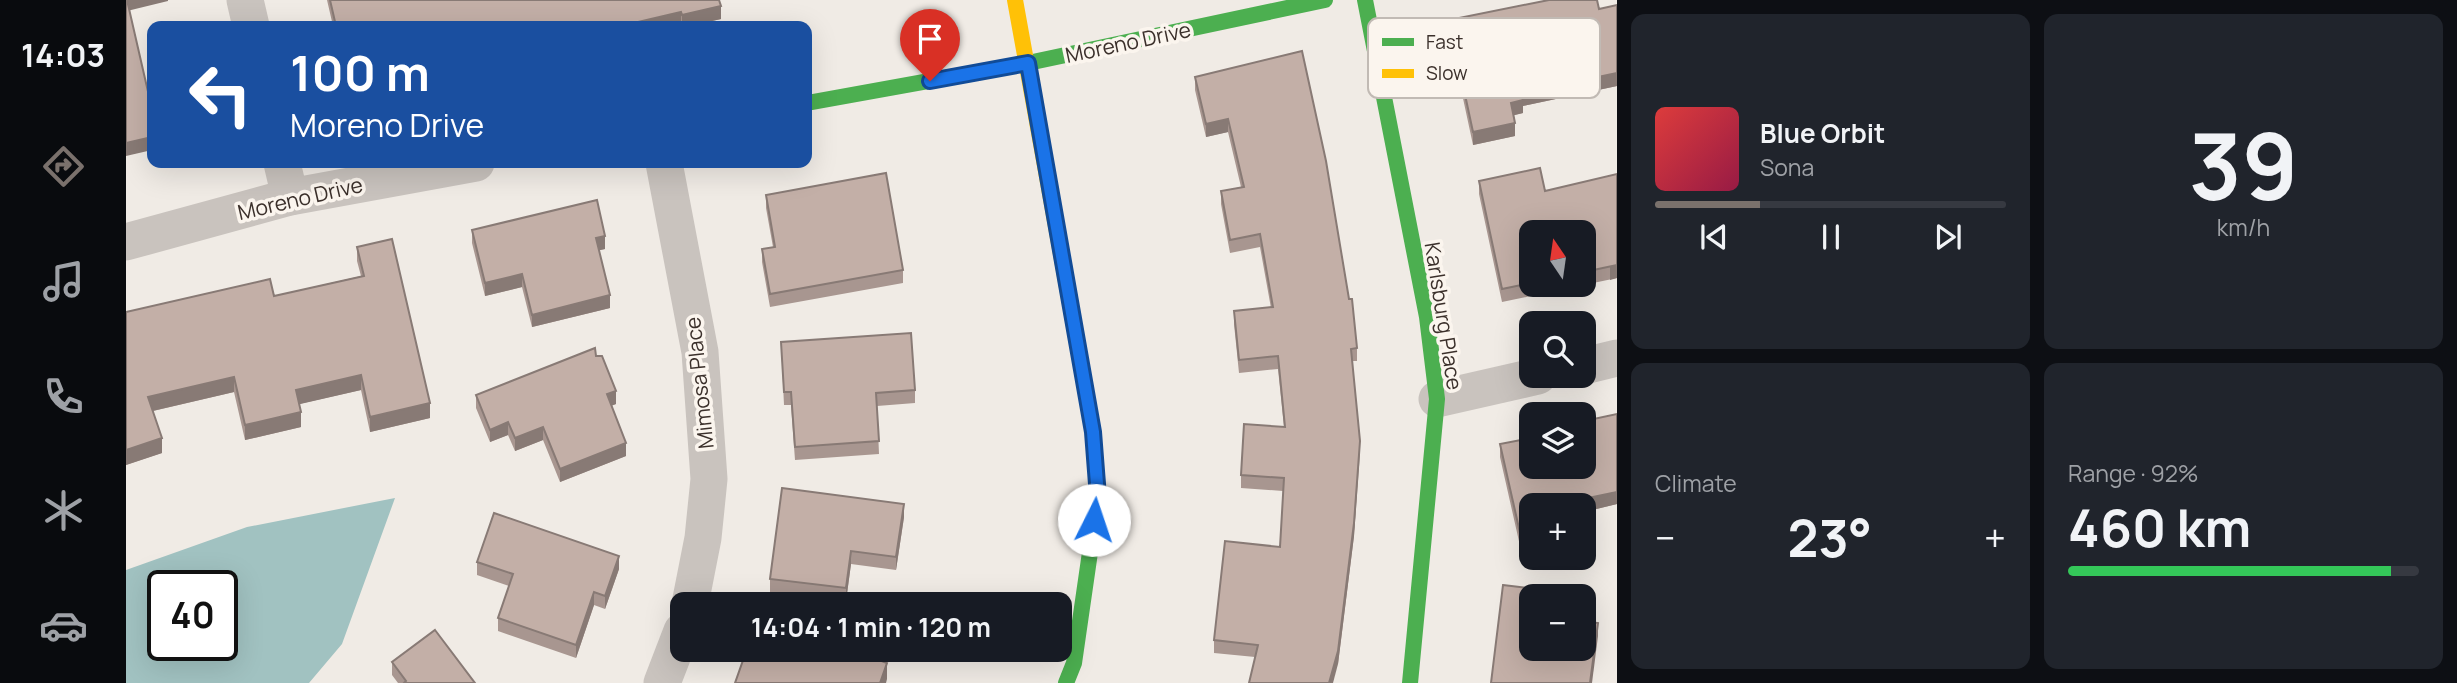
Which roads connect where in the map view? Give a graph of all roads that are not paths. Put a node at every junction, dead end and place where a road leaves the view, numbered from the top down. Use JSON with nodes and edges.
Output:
{"nodes":[{"id":1,"x":245,"y":0,"type":"edge"},
{"id":2,"x":1015,"y":0,"type":"edge"},
{"id":3,"x":1325,"y":0,"type":"edge"},
{"id":4,"x":1364,"y":0,"type":"edge"},
{"id":5,"x":1368,"y":20,"type":"edge"},
{"id":6,"x":250,"y":21,"type":"edge"},
{"id":7,"x":1028,"y":63,"type":"junction"},
{"id":8,"x":1383,"y":98,"type":"edge"},
{"id":9,"x":812,"y":102,"type":"edge"},
{"id":10,"x":420,"y":168,"type":"edge"},
{"id":11,"x":665,"y":168,"type":"edge"},
{"id":12,"x":286,"y":180,"type":"edge"},
{"id":13,"x":126,"y":242,"type":"edge"},
{"id":14,"x":1617,"y":358,"type":"edge"},
{"id":15,"x":1596,"y":363,"type":"edge"},
{"id":16,"x":1519,"y":380,"type":"edge"},
{"id":17,"x":1437,"y":399,"type":"junction"},
{"id":18,"x":692,"y":592,"type":"edge"},
{"id":19,"x":670,"y":662,"type":"edge"},
{"id":20,"x":662,"y":683,"type":"edge"},
{"id":21,"x":1066,"y":683,"type":"edge"},
{"id":22,"x":1410,"y":683,"type":"edge"}],
"edges":[{"from":1,"to":6,"type":"street"},
{"from":2,"to":7,"type":"street"},
{"from":3,"to":7,"type":"street","name":"Moreno Drive"},
{"from":4,"to":5,"type":"street","name":"Karlsburg Place"},
{"from":7,"to":9,"type":"street","name":"Moreno Drive"},
{"from":7,"to":21,"type":"street"},
{"from":8,"to":17,"type":"street","name":"Karlsburg Place"},
{"from":10,"to":12,"type":"street","name":"Moreno Drive"},
{"from":11,"to":18,"type":"street","name":"Mimosa Place"},
{"from":12,"to":13,"type":"street","name":"Moreno Drive"},
{"from":14,"to":15,"type":"street"},
{"from":16,"to":17,"type":"street"},
{"from":17,"to":22,"type":"street","name":"Karlsburg Place"},
{"from":19,"to":20,"type":"street"}]}
